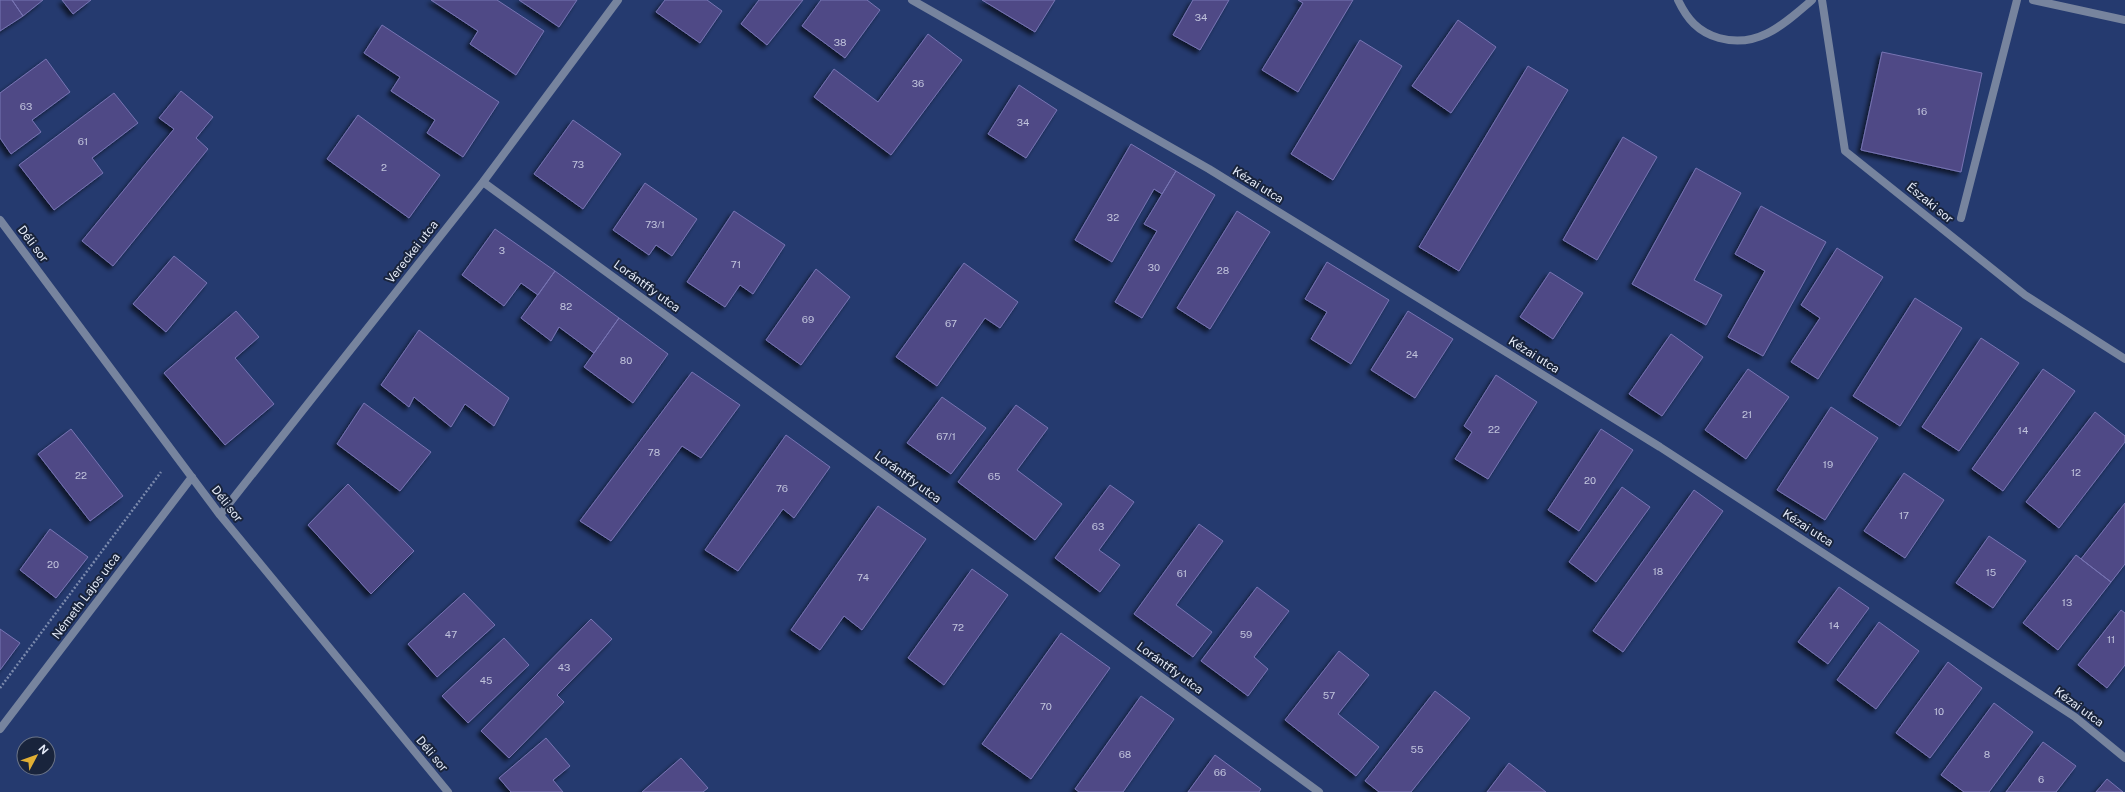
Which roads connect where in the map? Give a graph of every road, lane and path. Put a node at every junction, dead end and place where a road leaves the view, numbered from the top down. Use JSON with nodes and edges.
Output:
{"nodes":[{"id":1,"x":618,"y":0,"type":"edge"},
{"id":2,"x":912,"y":0,"type":"edge"},
{"id":3,"x":1678,"y":0,"type":"edge"},
{"id":4,"x":1812,"y":0,"type":"edge"},
{"id":5,"x":1822,"y":0,"type":"edge"},
{"id":6,"x":2017,"y":0,"type":"edge"},
{"id":7,"x":2033,"y":0,"type":"edge"},
{"id":8,"x":2125,"y":20,"type":"edge"},
{"id":9,"x":483,"y":182,"type":"junction"},
{"id":10,"x":1961,"y":218,"type":"dead end"},
{"id":11,"x":0,"y":220,"type":"edge"},
{"id":12,"x":2125,"y":359,"type":"edge"},
{"id":13,"x":175,"y":454,"type":"junction"},
{"id":14,"x":192,"y":477,"type":"junction"},
{"id":15,"x":220,"y":515,"type":"junction"},
{"id":16,"x":0,"y":688,"type":"edge"},
{"id":17,"x":0,"y":730,"type":"edge"},
{"id":18,"x":2125,"y":758,"type":"edge"},
{"id":19,"x":448,"y":792,"type":"edge"},
{"id":20,"x":1319,"y":792,"type":"edge"}],
"edges":[{"from":1,"to":9,"type":"street","name":"Vereckei utca"},
{"from":2,"to":18,"type":"street","name":"Kézai utca"},
{"from":3,"to":4,"type":"street"},
{"from":5,"to":12,"type":"street","name":"Északi sor"},
{"from":6,"to":10,"type":"street"},
{"from":7,"to":8,"type":"street"},
{"from":9,"to":15,"type":"street","name":"Vereckei utca"},
{"from":9,"to":20,"type":"street","name":"Lorántffy utca"},
{"from":11,"to":13,"type":"street","name":"Déli sor"},
{"from":13,"to":14,"type":"street","name":"Déli sor"},
{"from":13,"to":16,"type":"path"},
{"from":14,"to":15,"type":"street","name":"Déli sor"},
{"from":14,"to":17,"type":"street","name":"Németh Lajos utca"},
{"from":15,"to":19,"type":"street","name":"Déli sor"}]}
